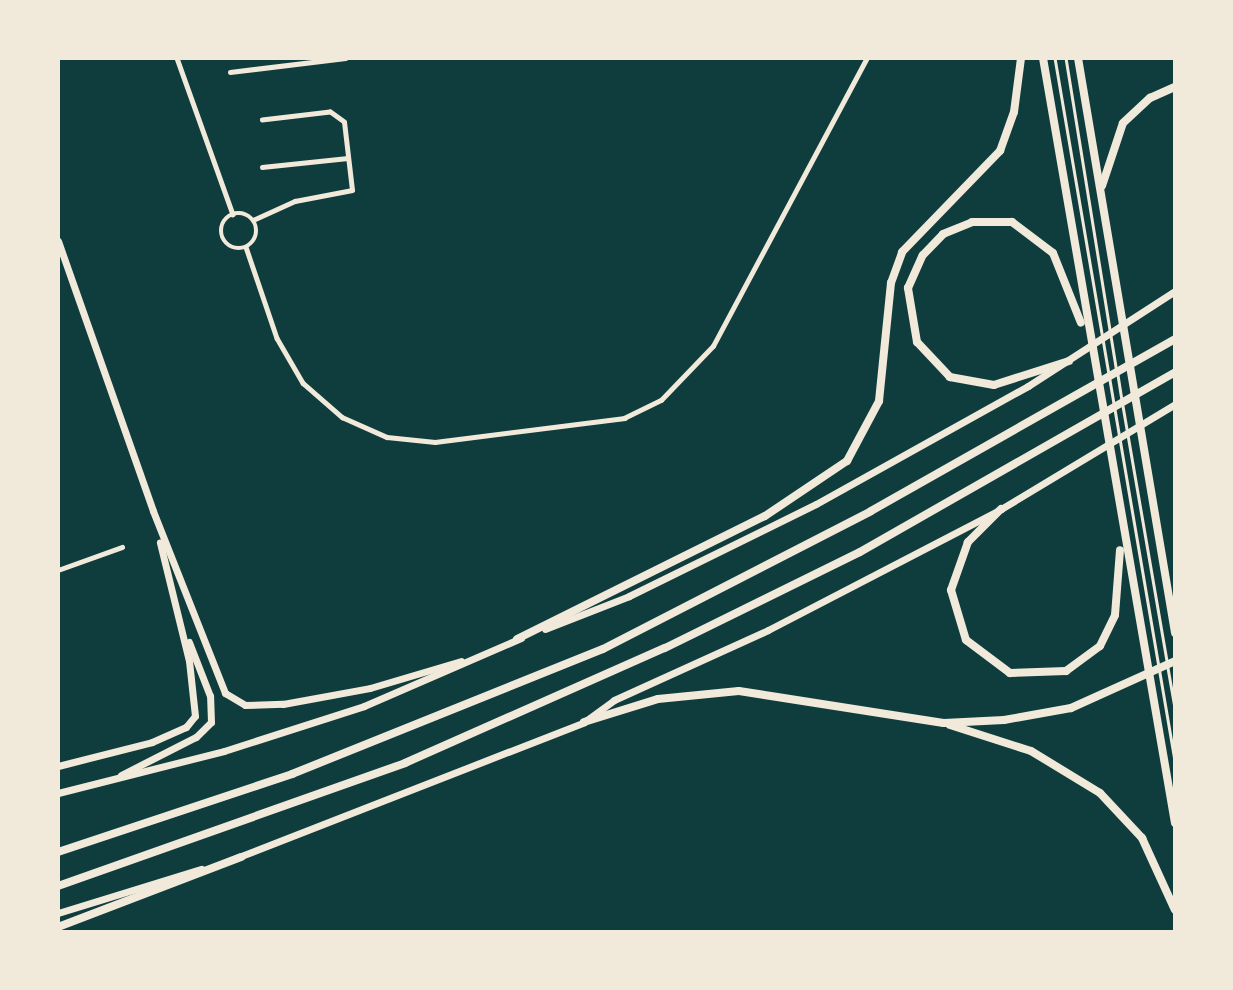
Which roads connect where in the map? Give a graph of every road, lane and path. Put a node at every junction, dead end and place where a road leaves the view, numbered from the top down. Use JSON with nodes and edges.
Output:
{"nodes":[{"id":1,"x":177,"y":58,"type":"edge"},
{"id":2,"x":345,"y":58,"type":"edge"},
{"id":3,"x":867,"y":58,"type":"edge"},
{"id":4,"x":1021,"y":58,"type":"edge"},
{"id":5,"x":1043,"y":58,"type":"edge"},
{"id":6,"x":1055,"y":58,"type":"edge"},
{"id":7,"x":1066,"y":58,"type":"edge"},
{"id":8,"x":1078,"y":58,"type":"edge"},
{"id":9,"x":302,"y":60,"type":"edge"},
{"id":10,"x":230,"y":72,"type":"dead end"},
{"id":11,"x":1175,"y":87,"type":"edge"},
{"id":12,"x":262,"y":120,"type":"dead end"},
{"id":13,"x":348,"y":158,"type":"junction"},
{"id":14,"x":262,"y":167,"type":"dead end"},
{"id":15,"x":1101,"y":189,"type":"junction"},
{"id":16,"x":233,"y":214,"type":"junction"},
{"id":17,"x":253,"y":220,"type":"junction"},
{"id":18,"x":58,"y":241,"type":"edge"},
{"id":19,"x":246,"y":247,"type":"junction"},
{"id":20,"x":1175,"y":292,"type":"edge"},
{"id":21,"x":1086,"y":337,"type":"junction"},
{"id":22,"x":1175,"y":339,"type":"edge"},
{"id":23,"x":1069,"y":361,"type":"junction"},
{"id":24,"x":1175,"y":372,"type":"edge"},
{"id":25,"x":1175,"y":404,"type":"edge"},
{"id":26,"x":1001,"y":509,"type":"junction"},
{"id":27,"x":1121,"y":537,"type":"junction"},
{"id":28,"x":122,"y":547,"type":"dead end"},
{"id":29,"x":164,"y":550,"type":"junction"},
{"id":30,"x":58,"y":570,"type":"edge"},
{"id":31,"x":179,"y":619,"type":"junction"},
{"id":32,"x":1175,"y":633,"type":"edge"},
{"id":33,"x":517,"y":639,"type":"junction"},
{"id":34,"x":482,"y":655,"type":"junction"},
{"id":35,"x":1175,"y":661,"type":"edge"},
{"id":36,"x":1175,"y":706,"type":"edge"},
{"id":37,"x":584,"y":722,"type":"junction"},
{"id":38,"x":944,"y":723,"type":"junction"},
{"id":39,"x":1175,"y":761,"type":"edge"},
{"id":40,"x":58,"y":766,"type":"edge"},
{"id":41,"x":121,"y":775,"type":"junction"},
{"id":42,"x":58,"y":793,"type":"edge"},
{"id":43,"x":1175,"y":823,"type":"edge"},
{"id":44,"x":58,"y":852,"type":"edge"},
{"id":45,"x":241,"y":857,"type":"junction"},
{"id":46,"x":58,"y":886,"type":"edge"},
{"id":47,"x":1175,"y":910,"type":"edge"},
{"id":48,"x":58,"y":913,"type":"edge"},
{"id":49,"x":58,"y":927,"type":"edge"}],
"edges":[{"from":1,"to":16,"type":"street"},
{"from":2,"to":9,"type":"street"},
{"from":3,"to":19,"type":"street"},
{"from":4,"to":33,"type":"highway"},
{"from":5,"to":21,"type":"highway"},
{"from":6,"to":39,"type":"lane"},
{"from":7,"to":36,"type":"lane"},
{"from":8,"to":15,"type":"highway"},
{"from":9,"to":10,"type":"street"},
{"from":11,"to":15,"type":"highway"},
{"from":12,"to":13,"type":"street"},
{"from":13,"to":14,"type":"street"},
{"from":13,"to":17,"type":"street"},
{"from":15,"to":32,"type":"highway"},
{"from":16,"to":17,"type":"street"},
{"from":16,"to":19,"type":"street"},
{"from":17,"to":19,"type":"street"},
{"from":18,"to":29,"type":"main road"},
{"from":20,"to":23,"type":"main road"},
{"from":21,"to":23,"type":"highway"},
{"from":21,"to":27,"type":"highway"},
{"from":22,"to":44,"type":"highway"},
{"from":23,"to":33,"type":"main road"},
{"from":24,"to":46,"type":"highway"},
{"from":25,"to":26,"type":"main road"},
{"from":26,"to":27,"type":"highway"},
{"from":26,"to":37,"type":"main road"},
{"from":27,"to":43,"type":"highway"},
{"from":28,"to":30,"type":"street"},
{"from":29,"to":31,"type":"main road"},
{"from":29,"to":34,"type":"main road"},
{"from":31,"to":40,"type":"main road"},
{"from":31,"to":41,"type":"main road"},
{"from":33,"to":34,"type":"main road"},
{"from":34,"to":41,"type":"main road"},
{"from":35,"to":38,"type":"highway"},
{"from":37,"to":38,"type":"highway"},
{"from":37,"to":45,"type":"main road"},
{"from":38,"to":47,"type":"highway"},
{"from":41,"to":42,"type":"main road"},
{"from":45,"to":48,"type":"main road"},
{"from":45,"to":49,"type":"highway"}]}
